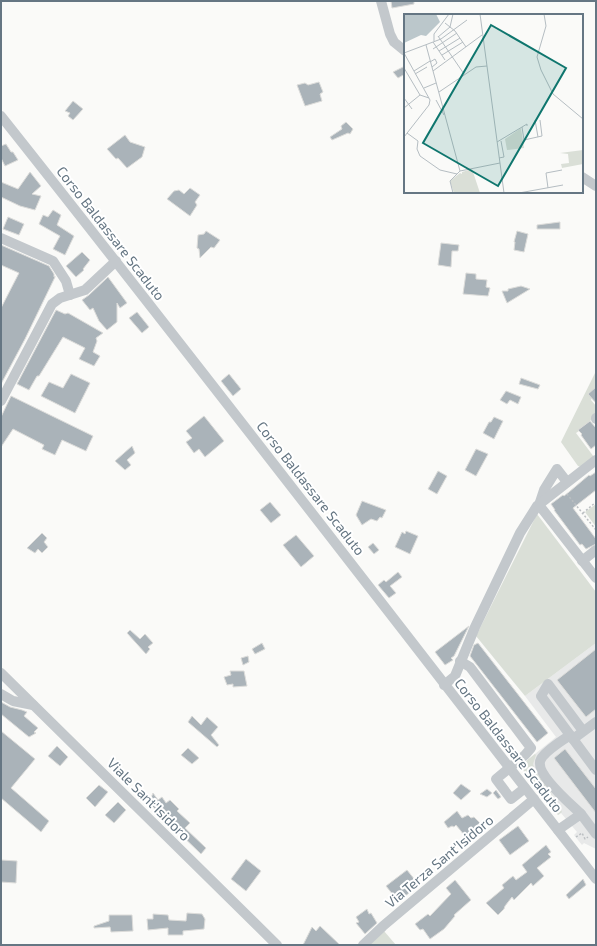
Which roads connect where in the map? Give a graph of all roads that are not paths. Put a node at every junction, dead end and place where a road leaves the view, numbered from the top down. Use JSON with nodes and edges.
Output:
{"nodes":[{"id":1,"x":381,"y":1,"type":"edge"},
{"id":2,"x":404,"y":51,"type":"edge"},
{"id":3,"x":1,"y":116,"type":"edge"},
{"id":4,"x":583,"y":178,"type":"edge"},
{"id":5,"x":596,"y":186,"type":"edge"},
{"id":6,"x":1,"y":238,"type":"edge"},
{"id":7,"x":116,"y":261,"type":"junction"},
{"id":8,"x":70,"y":295,"type":"junction"},
{"id":9,"x":4,"y":388,"type":"edge"},
{"id":10,"x":1,"y":401,"type":"edge"},
{"id":11,"x":596,"y":460,"type":"edge"},
{"id":12,"x":567,"y":482,"type":"junction"},
{"id":13,"x":539,"y":504,"type":"junction"},
{"id":14,"x":596,"y":550,"type":"edge"},
{"id":15,"x":582,"y":561,"type":"junction"},
{"id":16,"x":596,"y":578,"type":"edge"},
{"id":17,"x":460,"y":661,"type":"junction"},
{"id":18,"x":1,"y":673,"type":"edge"},
{"id":19,"x":444,"y":685,"type":"junction"},
{"id":20,"x":1,"y":694,"type":"edge"},
{"id":21,"x":34,"y":706,"type":"junction"},
{"id":22,"x":596,"y":722,"type":"edge"},
{"id":23,"x":583,"y":732,"type":"junction"},
{"id":24,"x":572,"y":737,"type":"junction"},
{"id":25,"x":510,"y":768,"type":"junction"},
{"id":26,"x":596,"y":770,"type":"edge"},
{"id":27,"x":525,"y":788,"type":"junction"},
{"id":28,"x":534,"y":799,"type":"junction"},
{"id":29,"x":581,"y":814,"type":"junction"},
{"id":30,"x":558,"y":830,"type":"junction"},
{"id":31,"x":596,"y":834,"type":"edge"},
{"id":32,"x":596,"y":879,"type":"edge"},
{"id":33,"x":277,"y":945,"type":"edge"},
{"id":34,"x":363,"y":945,"type":"edge"}],
"edges":[{"from":1,"to":2,"type":"street"},
{"from":3,"to":7,"type":"street","name":"Corso Baldassare Scaduto"},
{"from":4,"to":5,"type":"street"},
{"from":6,"to":8,"type":"street"},
{"from":7,"to":8,"type":"street"},
{"from":7,"to":19,"type":"street","name":"Corso Baldassare Scaduto"},
{"from":8,"to":9,"type":"street"},
{"from":9,"to":10,"type":"street"},
{"from":11,"to":12,"type":"street"},
{"from":12,"to":13,"type":"street"},
{"from":12,"to":13,"type":"street"},
{"from":13,"to":15,"type":"street"},
{"from":13,"to":17,"type":"street"},
{"from":14,"to":15,"type":"street"},
{"from":15,"to":16,"type":"street"},
{"from":17,"to":19,"type":"street"},
{"from":17,"to":25,"type":"street"},
{"from":18,"to":21,"type":"street","name":"Viale Sant'Isidoro"},
{"from":19,"to":25,"type":"street","name":"Corso Baldassare Scaduto"},
{"from":20,"to":21,"type":"street"},
{"from":21,"to":33,"type":"street","name":"Viale Sant'Isidoro"},
{"from":22,"to":23,"type":"street"},
{"from":23,"to":24,"type":"street"},
{"from":23,"to":24,"type":"street"},
{"from":24,"to":26,"type":"street"},
{"from":24,"to":29,"type":"street"},
{"from":25,"to":27,"type":"street","name":"Corso Baldassare Scaduto"},
{"from":25,"to":27,"type":"street"},
{"from":27,"to":28,"type":"street","name":"Corso Baldassare Scaduto"},
{"from":28,"to":30,"type":"street","name":"Corso Baldassare Scaduto"},
{"from":28,"to":34,"type":"street","name":"Via Terza Sant'Isidoro"},
{"from":29,"to":30,"type":"street"},
{"from":29,"to":31,"type":"street"},
{"from":30,"to":32,"type":"street","name":"Corso Baldassare Scaduto"}]}
